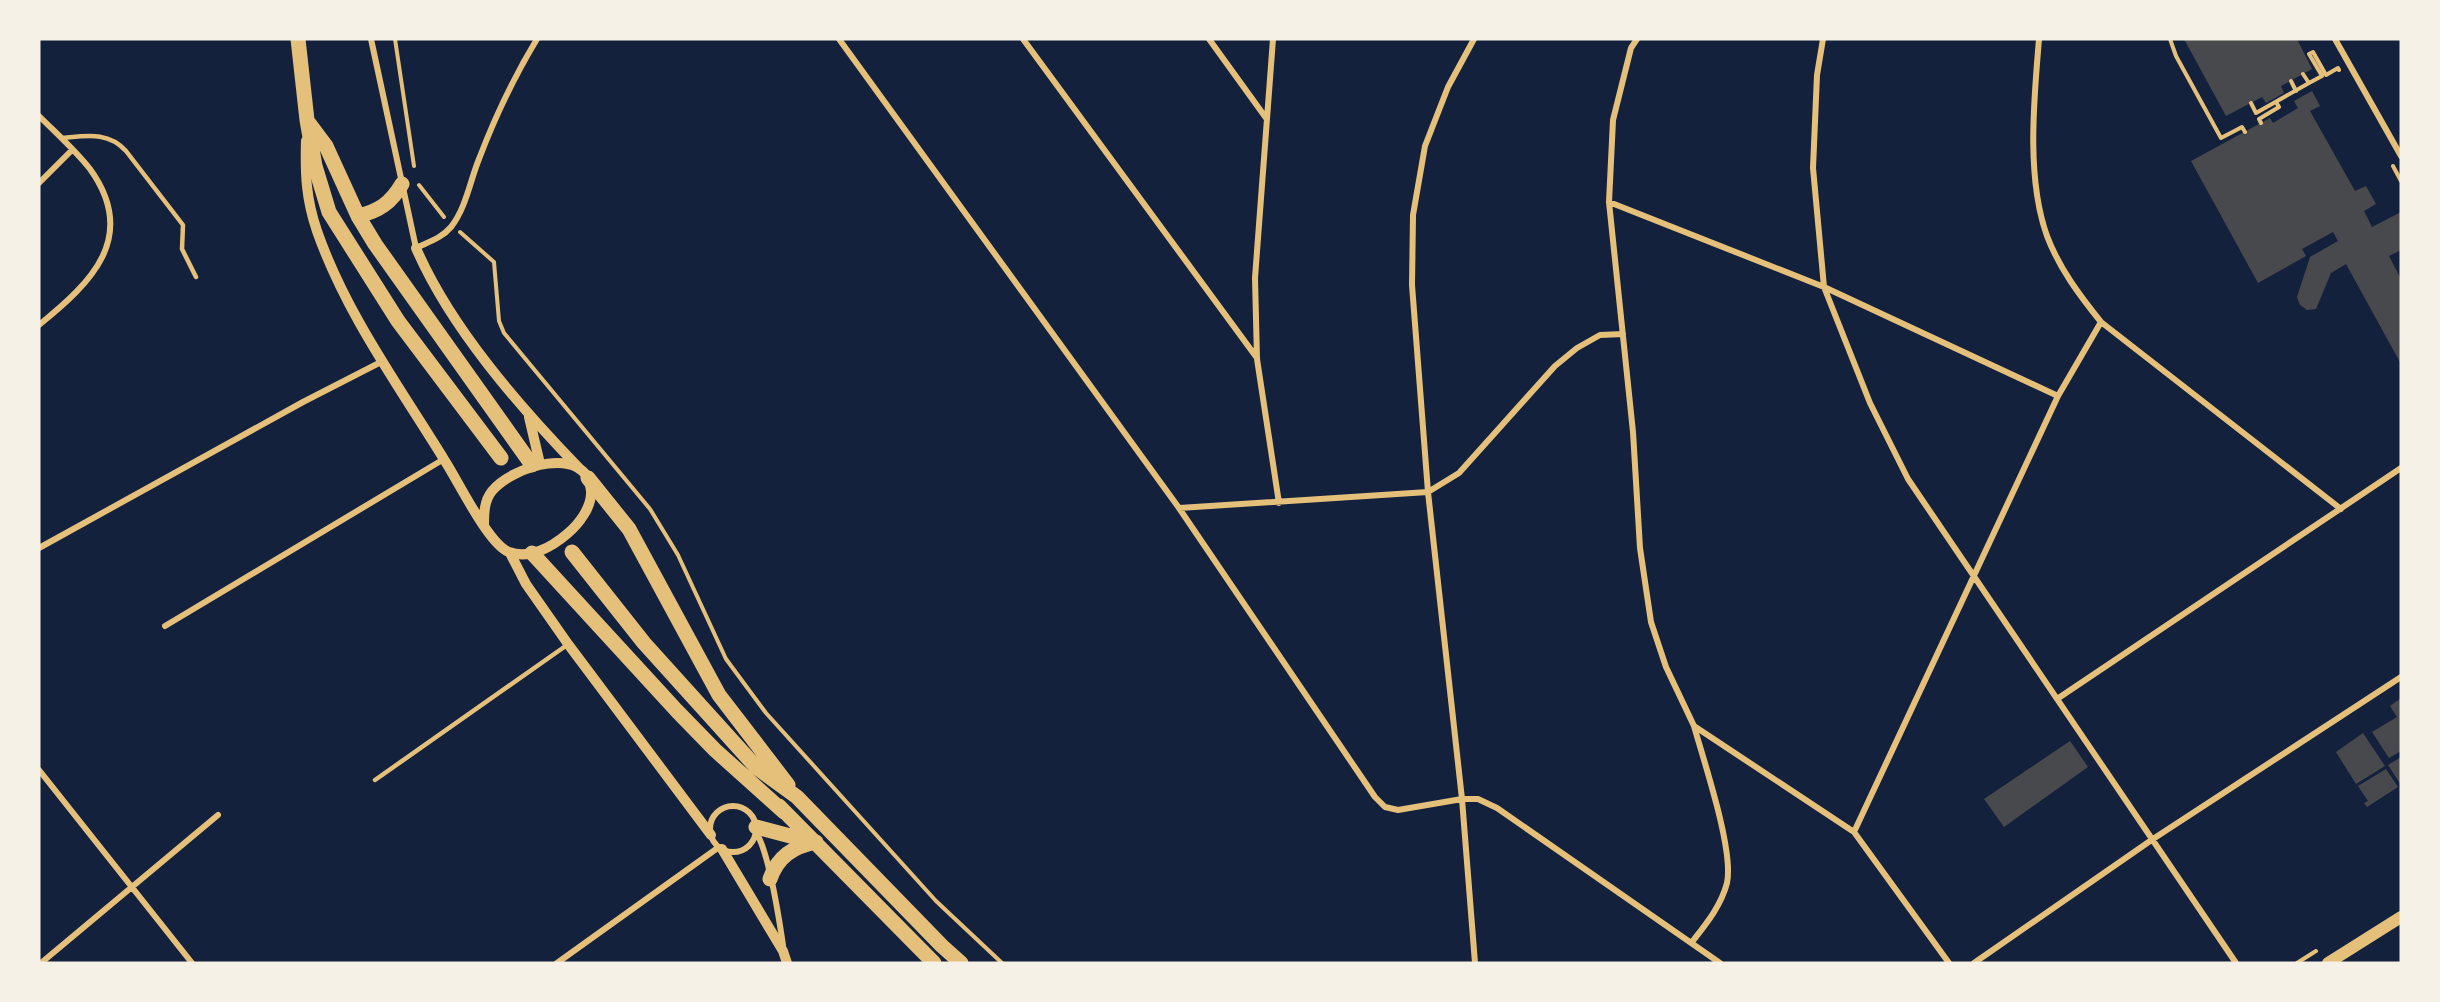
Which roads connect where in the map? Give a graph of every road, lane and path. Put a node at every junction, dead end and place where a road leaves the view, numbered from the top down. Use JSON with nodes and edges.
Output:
{"nodes":[{"id":1,"x":298,"y":39,"type":"edge"},
{"id":2,"x":371,"y":39,"type":"edge"},
{"id":3,"x":395,"y":39,"type":"edge"},
{"id":4,"x":537,"y":39,"type":"edge"},
{"id":5,"x":838,"y":39,"type":"edge"},
{"id":6,"x":1023,"y":39,"type":"edge"},
{"id":7,"x":1209,"y":39,"type":"edge"},
{"id":8,"x":1273,"y":39,"type":"edge"},
{"id":9,"x":1474,"y":39,"type":"edge"},
{"id":10,"x":1637,"y":39,"type":"edge"},
{"id":11,"x":1823,"y":39,"type":"edge"},
{"id":12,"x":2039,"y":39,"type":"edge"},
{"id":13,"x":2170,"y":39,"type":"edge"},
{"id":14,"x":2335,"y":39,"type":"edge"},
{"id":15,"x":2303,"y":74,"type":"dead end"},
{"id":16,"x":2329,"y":74,"type":"dead end"},
{"id":17,"x":2291,"y":81,"type":"dead end"},
{"id":18,"x":2309,"y":83,"type":"junction"},
{"id":19,"x":2296,"y":91,"type":"junction"},
{"id":20,"x":2276,"y":102,"type":"junction"},
{"id":21,"x":2251,"y":103,"type":"dead end"},
{"id":22,"x":39,"y":116,"type":"edge"},
{"id":23,"x":1266,"y":118,"type":"junction"},
{"id":24,"x":307,"y":120,"type":"junction"},
{"id":25,"x":2261,"y":123,"type":"dead end"},
{"id":26,"x":2245,"y":132,"type":"dead end"},
{"id":27,"x":61,"y":138,"type":"junction"},
{"id":28,"x":72,"y":150,"type":"junction"},
{"id":29,"x":2401,"y":156,"type":"edge"},
{"id":30,"x":415,"y":174,"type":"dead end"},
{"id":31,"x":418,"y":182,"type":"dead end"},
{"id":32,"x":39,"y":183,"type":"edge"},
{"id":33,"x":402,"y":184,"type":"junction"},
{"id":34,"x":1609,"y":202,"type":"junction"},
{"id":35,"x":358,"y":216,"type":"junction"},
{"id":36,"x":452,"y":226,"type":"junction"},
{"id":37,"x":416,"y":248,"type":"junction"},
{"id":38,"x":196,"y":277,"type":"dead end"},
{"id":39,"x":1824,"y":286,"type":"junction"},
{"id":40,"x":2101,"y":322,"type":"junction"},
{"id":41,"x":39,"y":325,"type":"edge"},
{"id":42,"x":1623,"y":334,"type":"junction"},
{"id":43,"x":1257,"y":358,"type":"junction"},
{"id":44,"x":381,"y":362,"type":"junction"},
{"id":45,"x":2058,"y":396,"type":"junction"},
{"id":46,"x":529,"y":416,"type":"junction"},
{"id":47,"x":501,"y":458,"type":"dead end"},
{"id":48,"x":444,"y":459,"type":"junction"},
{"id":49,"x":536,"y":465,"type":"junction"},
{"id":50,"x":2401,"y":468,"type":"edge"},
{"id":51,"x":584,"y":473,"type":"junction"},
{"id":52,"x":1428,"y":492,"type":"junction"},
{"id":53,"x":1279,"y":503,"type":"junction"},
{"id":54,"x":1179,"y":508,"type":"junction"},
{"id":55,"x":2341,"y":509,"type":"junction"},
{"id":56,"x":484,"y":526,"type":"junction"},
{"id":57,"x":39,"y":548,"type":"edge"},
{"id":58,"x":572,"y":552,"type":"dead end"},
{"id":59,"x":510,"y":553,"type":"junction"},
{"id":60,"x":532,"y":553,"type":"junction"},
{"id":61,"x":1973,"y":577,"type":"junction"},
{"id":62,"x":165,"y":626,"type":"dead end"},
{"id":63,"x":568,"y":644,"type":"junction"},
{"id":64,"x":2401,"y":677,"type":"edge"},
{"id":65,"x":2056,"y":699,"type":"junction"},
{"id":66,"x":1694,"y":726,"type":"junction"},
{"id":67,"x":756,"y":767,"type":"junction"},
{"id":68,"x":39,"y":770,"type":"edge"},
{"id":69,"x":375,"y":780,"type":"dead end"},
{"id":70,"x":797,"y":797,"type":"junction"},
{"id":71,"x":1462,"y":799,"type":"junction"},
{"id":72,"x":784,"y":812,"type":"junction"},
{"id":73,"x":218,"y":815,"type":"dead end"},
{"id":74,"x":756,"y":829,"type":"junction"},
{"id":75,"x":1854,"y":832,"type":"junction"},
{"id":76,"x":711,"y":835,"type":"junction"},
{"id":77,"x":2153,"y":839,"type":"junction"},
{"id":78,"x":816,"y":842,"type":"junction"},
{"id":79,"x":721,"y":848,"type":"junction"},
{"id":80,"x":770,"y":879,"type":"junction"},
{"id":81,"x":134,"y":886,"type":"junction"},
{"id":82,"x":2401,"y":917,"type":"edge"},
{"id":83,"x":1692,"y":942,"type":"junction"},
{"id":84,"x":783,"y":951,"type":"junction"},
{"id":85,"x":41,"y":963,"type":"edge"},
{"id":86,"x":192,"y":963,"type":"edge"},
{"id":87,"x":557,"y":963,"type":"edge"},
{"id":88,"x":787,"y":963,"type":"edge"},
{"id":89,"x":934,"y":963,"type":"edge"},
{"id":90,"x":961,"y":963,"type":"edge"},
{"id":91,"x":1002,"y":963,"type":"edge"},
{"id":92,"x":1475,"y":963,"type":"edge"},
{"id":93,"x":1720,"y":963,"type":"edge"},
{"id":94,"x":1949,"y":963,"type":"edge"},
{"id":95,"x":1974,"y":963,"type":"edge"},
{"id":96,"x":2236,"y":963,"type":"edge"},
{"id":97,"x":2328,"y":963,"type":"edge"}],
"edges":[{"from":1,"to":24,"type":"main road"},
{"from":2,"to":33,"type":"street"},
{"from":3,"to":30,"type":"path"},
{"from":4,"to":36,"type":"street"},
{"from":5,"to":54,"type":"street"},
{"from":6,"to":43,"type":"street"},
{"from":7,"to":23,"type":"street"},
{"from":8,"to":23,"type":"street"},
{"from":9,"to":52,"type":"street"},
{"from":10,"to":34,"type":"street"},
{"from":11,"to":39,"type":"street"},
{"from":12,"to":40,"type":"street"},
{"from":13,"to":26,"type":"path"},
{"from":14,"to":29,"type":"street"},
{"from":15,"to":18,"type":"path"},
{"from":16,"to":18,"type":"path"},
{"from":17,"to":19,"type":"path"},
{"from":18,"to":19,"type":"path"},
{"from":19,"to":20,"type":"path"},
{"from":20,"to":21,"type":"path"},
{"from":20,"to":25,"type":"path"},
{"from":22,"to":27,"type":"street"},
{"from":23,"to":43,"type":"street"},
{"from":24,"to":35,"type":"main road"},
{"from":24,"to":44,"type":"street"},
{"from":24,"to":47,"type":"main road"},
{"from":27,"to":28,"type":"street"},
{"from":27,"to":38,"type":"lane"},
{"from":28,"to":32,"type":"street"},
{"from":28,"to":41,"type":"street"},
{"from":31,"to":36,"type":"path"},
{"from":33,"to":35,"type":"main road"},
{"from":33,"to":37,"type":"street"},
{"from":34,"to":39,"type":"street"},
{"from":34,"to":42,"type":"street"},
{"from":35,"to":49,"type":"main road"},
{"from":36,"to":37,"type":"street"},
{"from":36,"to":91,"type":"path"},
{"from":37,"to":46,"type":"street"},
{"from":39,"to":45,"type":"street"},
{"from":39,"to":61,"type":"street"},
{"from":40,"to":45,"type":"street"},
{"from":40,"to":55,"type":"street"},
{"from":42,"to":52,"type":"street"},
{"from":42,"to":66,"type":"street"},
{"from":43,"to":53,"type":"street"},
{"from":44,"to":48,"type":"street"},
{"from":44,"to":57,"type":"street"},
{"from":45,"to":61,"type":"street"},
{"from":46,"to":49,"type":"street"},
{"from":46,"to":51,"type":"street"},
{"from":48,"to":56,"type":"street"},
{"from":48,"to":62,"type":"street"},
{"from":49,"to":51,"type":"street"},
{"from":49,"to":56,"type":"street"},
{"from":50,"to":55,"type":"street"},
{"from":51,"to":60,"type":"street"},
{"from":51,"to":70,"type":"main road"},
{"from":52,"to":53,"type":"street"},
{"from":52,"to":71,"type":"street"},
{"from":53,"to":54,"type":"street"},
{"from":54,"to":71,"type":"street"},
{"from":55,"to":65,"type":"street"},
{"from":56,"to":59,"type":"street"},
{"from":58,"to":67,"type":"main road"},
{"from":59,"to":60,"type":"street"},
{"from":59,"to":63,"type":"street"},
{"from":60,"to":72,"type":"main road"},
{"from":61,"to":65,"type":"street"},
{"from":61,"to":75,"type":"street"},
{"from":63,"to":69,"type":"lane"},
{"from":63,"to":76,"type":"street"},
{"from":64,"to":77,"type":"street"},
{"from":65,"to":77,"type":"street"},
{"from":66,"to":75,"type":"street"},
{"from":66,"to":83,"type":"street"},
{"from":67,"to":70,"type":"main road"},
{"from":67,"to":72,"type":"main road"},
{"from":68,"to":81,"type":"street"},
{"from":70,"to":90,"type":"main road"},
{"from":71,"to":83,"type":"street"},
{"from":71,"to":92,"type":"street"},
{"from":72,"to":78,"type":"main road"},
{"from":73,"to":81,"type":"street"},
{"from":74,"to":76,"type":"street"},
{"from":74,"to":78,"type":"main road"},
{"from":74,"to":79,"type":"street"},
{"from":74,"to":80,"type":"street"},
{"from":75,"to":94,"type":"street"},
{"from":76,"to":79,"type":"street"},
{"from":77,"to":95,"type":"street"},
{"from":77,"to":96,"type":"street"},
{"from":78,"to":80,"type":"main road"},
{"from":78,"to":89,"type":"main road"},
{"from":79,"to":84,"type":"street"},
{"from":79,"to":87,"type":"street"},
{"from":80,"to":84,"type":"street"},
{"from":81,"to":85,"type":"street"},
{"from":81,"to":86,"type":"street"},
{"from":82,"to":97,"type":"main road"},
{"from":83,"to":93,"type":"street"},
{"from":84,"to":88,"type":"street"}]}
